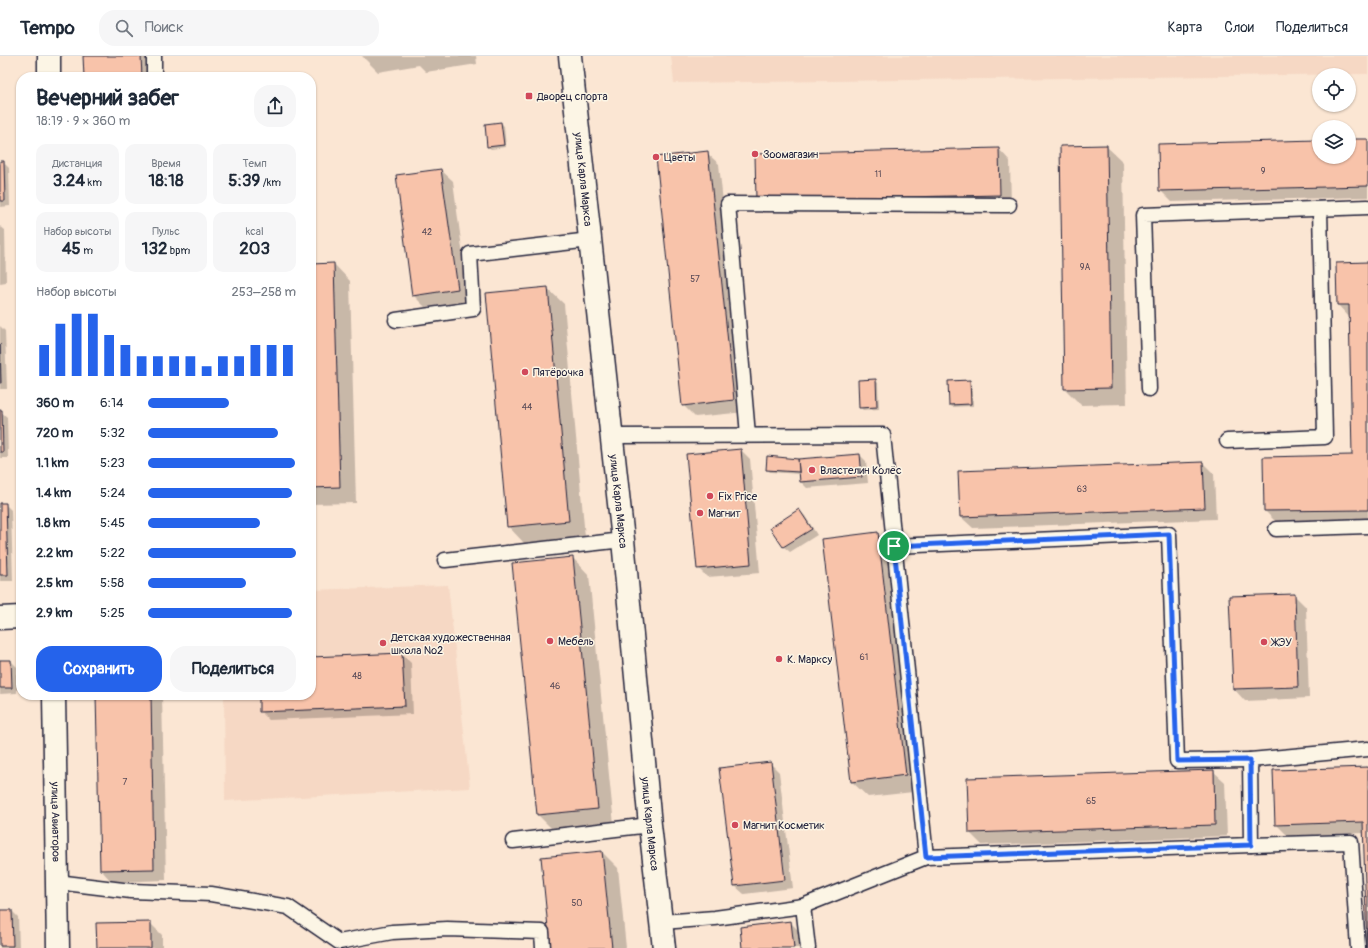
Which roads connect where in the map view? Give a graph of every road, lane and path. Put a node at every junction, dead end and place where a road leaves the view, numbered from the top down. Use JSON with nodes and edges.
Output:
{"nodes":[{"id":1,"x":49,"y":56,"type":"edge"},
{"id":2,"x":154,"y":56,"type":"edge"},
{"id":3,"x":570,"y":56,"type":"edge"},
{"id":4,"x":49,"y":72,"type":"edge"},
{"id":5,"x":154,"y":72,"type":"edge"},
{"id":6,"x":1009,"y":205,"type":"dead end"},
{"id":7,"x":1368,"y":207,"type":"edge"},
{"id":8,"x":1320,"y":209,"type":"junction"},
{"id":9,"x":590,"y":240,"type":"junction"},
{"id":10,"x":396,"y":320,"type":"dead end"},
{"id":11,"x":1149,"y":389,"type":"dead end"},
{"id":12,"x":748,"y":435,"type":"junction"},
{"id":13,"x":611,"y":436,"type":"junction"},
{"id":14,"x":1227,"y":441,"type":"dead end"},
{"id":15,"x":1368,"y":526,"type":"edge"},
{"id":16,"x":1276,"y":529,"type":"dead end"},
{"id":17,"x":623,"y":540,"type":"junction"},
{"id":18,"x":894,"y":546,"type":"junction"},
{"id":19,"x":445,"y":560,"type":"dead end"},
{"id":20,"x":16,"y":617,"type":"edge"},
{"id":21,"x":0,"y":618,"type":"edge"},
{"id":22,"x":54,"y":700,"type":"edge"},
{"id":23,"x":1368,"y":749,"type":"edge"},
{"id":24,"x":1250,"y":760,"type":"junction"},
{"id":25,"x":650,"y":825,"type":"junction"},
{"id":26,"x":513,"y":841,"type":"dead end"},
{"id":27,"x":1251,"y":845,"type":"junction"},
{"id":28,"x":926,"y":857,"type":"junction"},
{"id":29,"x":57,"y":882,"type":"junction"},
{"id":30,"x":803,"y":906,"type":"junction"},
{"id":31,"x":662,"y":922,"type":"junction"},
{"id":32,"x":58,"y":948,"type":"edge"},
{"id":33,"x":543,"y":948,"type":"edge"},
{"id":34,"x":664,"y":948,"type":"edge"},
{"id":35,"x":808,"y":948,"type":"edge"},
{"id":36,"x":1358,"y":948,"type":"edge"}],
"edges":[{"from":1,"to":4,"type":"street"},
{"from":2,"to":5,"type":"lane"},
{"from":3,"to":9,"type":"street","name":"улица Карла Маркса"},
{"from":6,"to":12,"type":"lane"},
{"from":7,"to":8,"type":"lane"},
{"from":8,"to":11,"type":"lane"},
{"from":8,"to":14,"type":"lane"},
{"from":9,"to":10,"type":"lane"},
{"from":9,"to":13,"type":"street","name":"улица Карла Маркса"},
{"from":12,"to":13,"type":"lane"},
{"from":12,"to":18,"type":"lane"},
{"from":13,"to":17,"type":"street","name":"улица Карла Маркса"},
{"from":15,"to":16,"type":"lane"},
{"from":17,"to":19,"type":"lane"},
{"from":17,"to":25,"type":"street","name":"улица Карла Маркса"},
{"from":18,"to":24,"type":"lane"},
{"from":18,"to":28,"type":"lane"},
{"from":20,"to":21,"type":"street"},
{"from":22,"to":29,"type":"street","name":"улица Авиаторов"},
{"from":23,"to":24,"type":"lane"},
{"from":24,"to":27,"type":"lane"},
{"from":25,"to":26,"type":"lane"},
{"from":25,"to":31,"type":"street","name":"улица Карла Маркса"},
{"from":27,"to":28,"type":"lane"},
{"from":27,"to":36,"type":"lane"},
{"from":28,"to":30,"type":"lane"},
{"from":29,"to":32,"type":"street","name":"улица Авиаторов"},
{"from":29,"to":33,"type":"lane"},
{"from":30,"to":31,"type":"lane"},
{"from":30,"to":35,"type":"lane"},
{"from":31,"to":34,"type":"street","name":"улица Карла Маркса"}]}
